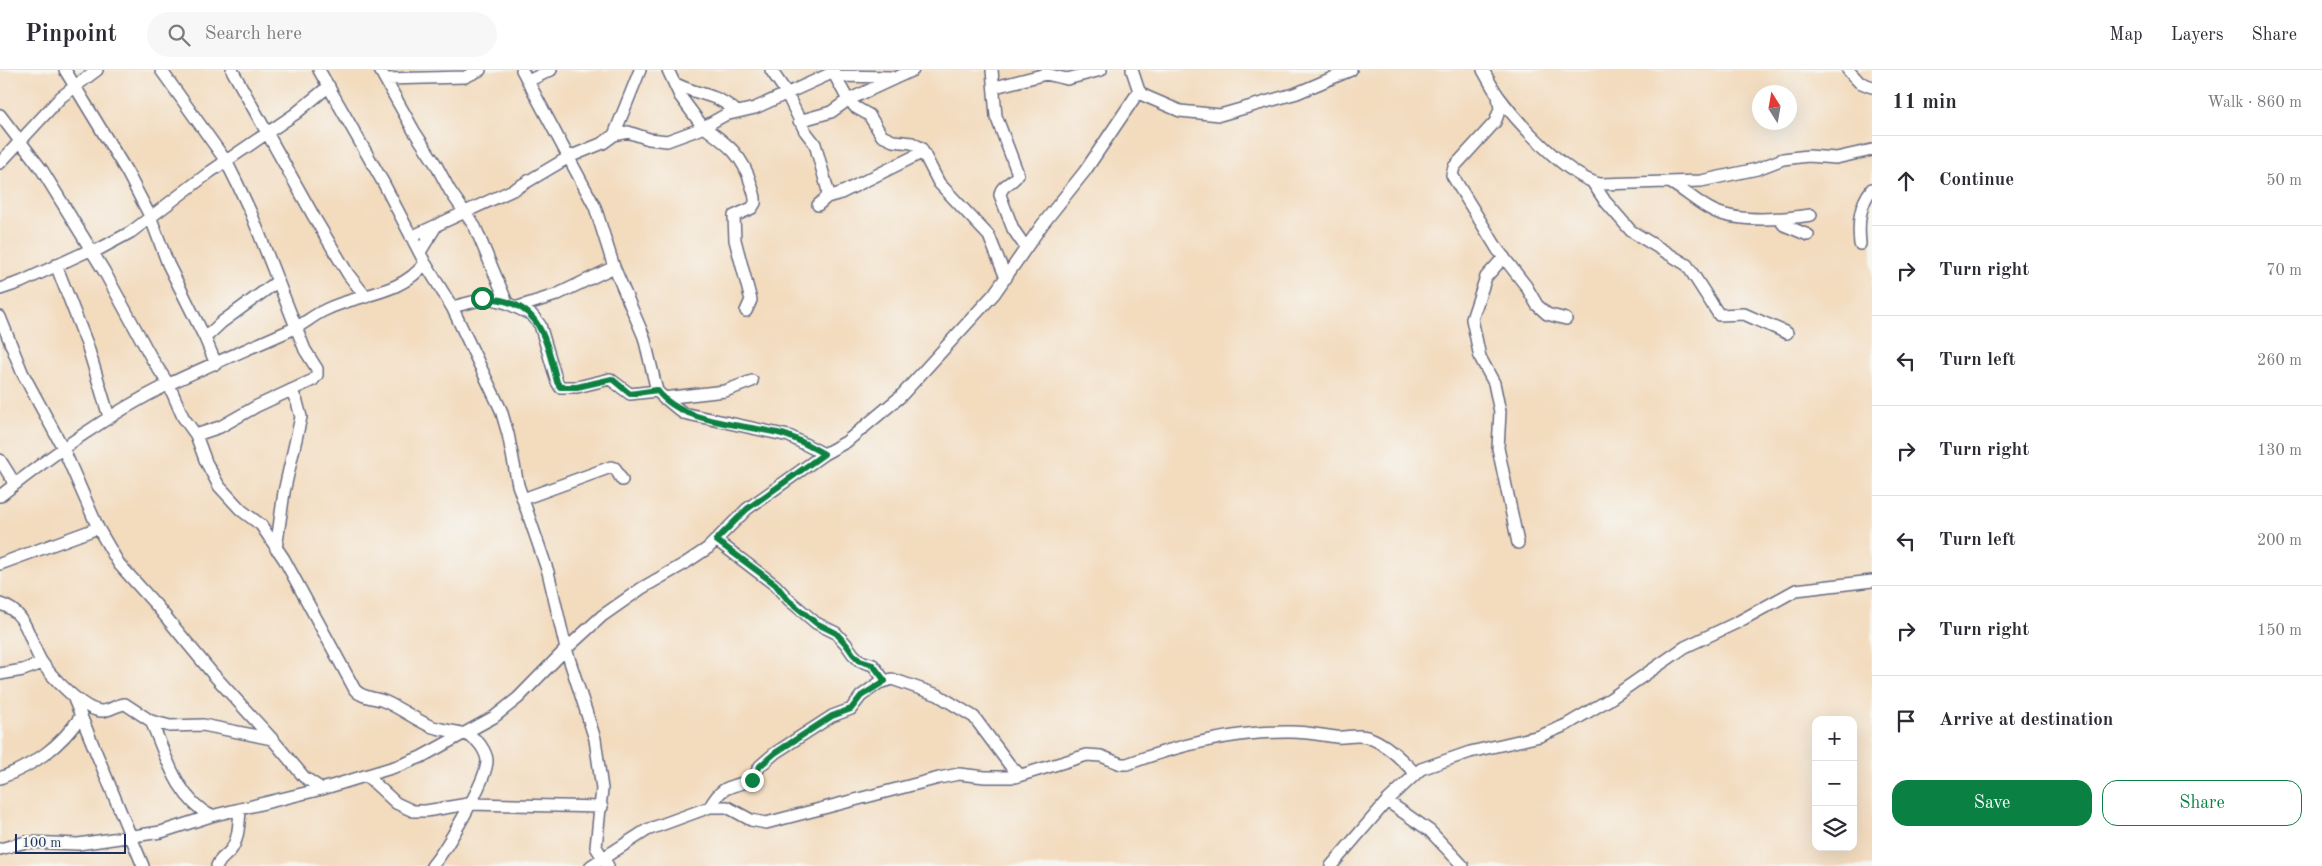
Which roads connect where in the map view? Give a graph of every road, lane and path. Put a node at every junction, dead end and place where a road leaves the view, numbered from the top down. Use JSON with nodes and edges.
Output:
{"nodes":[{"id":1,"x":66,"y":70,"type":"edge"},
{"id":2,"x":97,"y":70,"type":"edge"},
{"id":3,"x":162,"y":70,"type":"edge"},
{"id":4,"x":232,"y":70,"type":"edge"},
{"id":5,"x":319,"y":70,"type":"edge"},
{"id":6,"x":480,"y":70,"type":"edge"},
{"id":7,"x":522,"y":70,"type":"edge"},
{"id":8,"x":551,"y":70,"type":"edge"},
{"id":9,"x":640,"y":70,"type":"edge"},
{"id":10,"x":668,"y":70,"type":"edge"},
{"id":11,"x":771,"y":70,"type":"edge"},
{"id":12,"x":913,"y":70,"type":"edge"},
{"id":13,"x":992,"y":70,"type":"edge"},
{"id":14,"x":1101,"y":70,"type":"edge"},
{"id":15,"x":1132,"y":70,"type":"edge"},
{"id":16,"x":1351,"y":70,"type":"edge"},
{"id":17,"x":1484,"y":70,"type":"edge"},
{"id":18,"x":1848,"y":70,"type":"edge"},
{"id":19,"x":834,"y":73,"type":"edge"},
{"id":20,"x":462,"y":74,"type":"edge"},
{"id":21,"x":382,"y":75,"type":"edge"},
{"id":22,"x":894,"y":77,"type":"junction"},
{"id":23,"x":528,"y":81,"type":"junction"},
{"id":24,"x":674,"y":82,"type":"junction"},
{"id":25,"x":329,"y":86,"type":"junction"},
{"id":26,"x":75,"y":87,"type":"junction"},
{"id":27,"x":995,"y":87,"type":"junction"},
{"id":28,"x":1872,"y":87,"type":"edge"},
{"id":29,"x":1139,"y":91,"type":"junction"},
{"id":30,"x":786,"y":92,"type":"junction"},
{"id":31,"x":1498,"y":96,"type":"junction"},
{"id":32,"x":849,"y":100,"type":"junction"},
{"id":33,"x":737,"y":112,"type":"junction"},
{"id":34,"x":0,"y":114,"type":"edge"},
{"id":35,"x":799,"y":121,"type":"junction"},
{"id":36,"x":703,"y":127,"type":"junction"},
{"id":37,"x":266,"y":133,"type":"junction"},
{"id":38,"x":614,"y":135,"type":"junction"},
{"id":39,"x":20,"y":140,"type":"junction"},
{"id":40,"x":1872,"y":150,"type":"edge"},
{"id":41,"x":923,"y":152,"type":"junction"},
{"id":42,"x":569,"y":157,"type":"junction"},
{"id":43,"x":226,"y":161,"type":"junction"},
{"id":44,"x":0,"y":163,"type":"edge"},
{"id":45,"x":1670,"y":182,"type":"junction"},
{"id":46,"x":1593,"y":183,"type":"junction"},
{"id":47,"x":1872,"y":189,"type":"edge"},
{"id":48,"x":466,"y":212,"type":"junction"},
{"id":49,"x":1811,"y":215,"type":"dead end"},
{"id":50,"x":150,"y":216,"type":"junction"},
{"id":51,"x":1779,"y":219,"type":"junction"},
{"id":52,"x":436,"y":226,"type":"junction"},
{"id":53,"x":1808,"y":235,"type":"dead end"},
{"id":54,"x":411,"y":237,"type":"junction"},
{"id":55,"x":1860,"y":244,"type":"dead end"},
{"id":56,"x":1026,"y":248,"type":"junction"},
{"id":57,"x":91,"y":251,"type":"junction"},
{"id":58,"x":423,"y":257,"type":"junction"},
{"id":59,"x":1504,"y":257,"type":"junction"},
{"id":60,"x":56,"y":265,"type":"junction"},
{"id":61,"x":614,"y":267,"type":"junction"},
{"id":62,"x":1006,"y":278,"type":"junction"},
{"id":63,"x":278,"y":281,"type":"junction"},
{"id":64,"x":0,"y":289,"type":"edge"},
{"id":65,"x":366,"y":297,"type":"junction"},
{"id":66,"x":512,"y":305,"type":"junction"},
{"id":67,"x":452,"y":307,"type":"junction"},
{"id":68,"x":746,"y":311,"type":"dead end"},
{"id":69,"x":0,"y":316,"type":"edge"},
{"id":70,"x":1566,"y":319,"type":"dead end"},
{"id":71,"x":296,"y":327,"type":"junction"},
{"id":72,"x":1787,"y":333,"type":"dead end"},
{"id":73,"x":205,"y":338,"type":"junction"},
{"id":74,"x":216,"y":364,"type":"junction"},
{"id":75,"x":752,"y":381,"type":"dead end"},
{"id":76,"x":169,"y":385,"type":"junction"},
{"id":77,"x":291,"y":390,"type":"junction"},
{"id":78,"x":660,"y":394,"type":"junction"},
{"id":79,"x":109,"y":417,"type":"junction"},
{"id":80,"x":196,"y":435,"type":"junction"},
{"id":81,"x":63,"y":448,"type":"junction"},
{"id":82,"x":824,"y":454,"type":"junction"},
{"id":83,"x":0,"y":460,"type":"edge"},
{"id":84,"x":622,"y":480,"type":"dead end"},
{"id":85,"x":16,"y":484,"type":"junction"},
{"id":86,"x":0,"y":496,"type":"edge"},
{"id":87,"x":523,"y":499,"type":"junction"},
{"id":88,"x":98,"y":528,"type":"junction"},
{"id":89,"x":716,"y":540,"type":"junction"},
{"id":90,"x":1518,"y":543,"type":"dead end"},
{"id":91,"x":276,"y":549,"type":"junction"},
{"id":92,"x":0,"y":564,"type":"edge"},
{"id":93,"x":1872,"y":581,"type":"edge"},
{"id":94,"x":0,"y":604,"type":"edge"},
{"id":95,"x":566,"y":649,"type":"junction"},
{"id":96,"x":42,"y":663,"type":"junction"},
{"id":97,"x":0,"y":674,"type":"edge"},
{"id":98,"x":885,"y":681,"type":"junction"},
{"id":99,"x":74,"y":699,"type":"junction"},
{"id":100,"x":81,"y":716,"type":"junction"},
{"id":101,"x":151,"y":721,"type":"junction"},
{"id":102,"x":465,"y":733,"type":"junction"},
{"id":103,"x":273,"y":740,"type":"junction"},
{"id":104,"x":1415,"y":773,"type":"junction"},
{"id":105,"x":367,"y":776,"type":"junction"},
{"id":106,"x":1020,"y":776,"type":"junction"},
{"id":107,"x":0,"y":778,"type":"edge"},
{"id":108,"x":322,"y":789,"type":"junction"},
{"id":109,"x":1386,"y":801,"type":"junction"},
{"id":110,"x":468,"y":804,"type":"junction"},
{"id":111,"x":602,"y":807,"type":"junction"},
{"id":112,"x":710,"y":807,"type":"junction"},
{"id":113,"x":240,"y":809,"type":"junction"},
{"id":114,"x":211,"y":816,"type":"junction"},
{"id":115,"x":131,"y":838,"type":"junction"},
{"id":116,"x":0,"y":849,"type":"edge"},
{"id":117,"x":605,"y":862,"type":"edge"},
{"id":118,"x":142,"y":866,"type":"edge"},
{"id":119,"x":218,"y":866,"type":"edge"},
{"id":120,"x":432,"y":866,"type":"edge"},
{"id":121,"x":591,"y":866,"type":"edge"},
{"id":122,"x":1331,"y":866,"type":"edge"},
{"id":123,"x":1463,"y":866,"type":"edge"}],
"edges":[{"from":1,"to":26,"type":"street"},
{"from":2,"to":26,"type":"street"},
{"from":3,"to":43,"type":"street"},
{"from":4,"to":37,"type":"street"},
{"from":5,"to":25,"type":"street"},
{"from":6,"to":20,"type":"street"},
{"from":7,"to":23,"type":"street"},
{"from":8,"to":23,"type":"street"},
{"from":9,"to":38,"type":"street"},
{"from":10,"to":24,"type":"street"},
{"from":11,"to":30,"type":"street"},
{"from":12,"to":22,"type":"street"},
{"from":13,"to":27,"type":"street"},
{"from":14,"to":27,"type":"street"},
{"from":15,"to":29,"type":"street"},
{"from":16,"to":29,"type":"street"},
{"from":17,"to":31,"type":"street"},
{"from":18,"to":28,"type":"street"},
{"from":19,"to":22,"type":"street"},
{"from":19,"to":30,"type":"street"},
{"from":19,"to":32,"type":"street"},
{"from":20,"to":21,"type":"street"},
{"from":21,"to":48,"type":"street"},
{"from":22,"to":32,"type":"street"},
{"from":23,"to":42,"type":"street"},
{"from":24,"to":33,"type":"street"},
{"from":24,"to":36,"type":"street"},
{"from":25,"to":37,"type":"street"},
{"from":25,"to":54,"type":"street"},
{"from":26,"to":39,"type":"street"},
{"from":26,"to":50,"type":"street"},
{"from":27,"to":56,"type":"street"},
{"from":29,"to":56,"type":"street"},
{"from":30,"to":33,"type":"street"},
{"from":30,"to":35,"type":"street"},
{"from":31,"to":46,"type":"street"},
{"from":31,"to":59,"type":"street"},
{"from":32,"to":35,"type":"street"},
{"from":32,"to":41,"type":"street"},
{"from":33,"to":36,"type":"street"},
{"from":34,"to":39,"type":"street"},
{"from":35,"to":41,"type":"street"},
{"from":36,"to":38,"type":"street"},
{"from":36,"to":68,"type":"street"},
{"from":37,"to":43,"type":"street"},
{"from":37,"to":65,"type":"street"},
{"from":38,"to":42,"type":"street"},
{"from":39,"to":44,"type":"street"},
{"from":39,"to":57,"type":"street"},
{"from":40,"to":45,"type":"street"},
{"from":41,"to":62,"type":"street"},
{"from":42,"to":48,"type":"street"},
{"from":42,"to":61,"type":"street"},
{"from":43,"to":50,"type":"street"},
{"from":43,"to":63,"type":"street"},
{"from":45,"to":46,"type":"street"},
{"from":45,"to":51,"type":"street"},
{"from":46,"to":72,"type":"street"},
{"from":47,"to":55,"type":"street"},
{"from":48,"to":52,"type":"street"},
{"from":48,"to":66,"type":"street"},
{"from":49,"to":51,"type":"street"},
{"from":50,"to":57,"type":"street"},
{"from":50,"to":73,"type":"street"},
{"from":51,"to":53,"type":"street"},
{"from":52,"to":54,"type":"street"},
{"from":52,"to":58,"type":"street"},
{"from":54,"to":58,"type":"street"},
{"from":56,"to":62,"type":"street"},
{"from":57,"to":60,"type":"street"},
{"from":57,"to":76,"type":"street"},
{"from":58,"to":65,"type":"street"},
{"from":58,"to":67,"type":"street"},
{"from":59,"to":70,"type":"street"},
{"from":59,"to":90,"type":"street"},
{"from":60,"to":64,"type":"street"},
{"from":60,"to":79,"type":"street"},
{"from":61,"to":66,"type":"street"},
{"from":61,"to":78,"type":"street"},
{"from":62,"to":82,"type":"street"},
{"from":63,"to":71,"type":"street"},
{"from":63,"to":73,"type":"street"},
{"from":65,"to":71,"type":"street"},
{"from":66,"to":67,"type":"street"},
{"from":66,"to":78,"type":"street"},
{"from":67,"to":87,"type":"street"},
{"from":69,"to":81,"type":"street"},
{"from":71,"to":74,"type":"street"},
{"from":71,"to":77,"type":"street"},
{"from":73,"to":74,"type":"street"},
{"from":74,"to":76,"type":"street"},
{"from":75,"to":78,"type":"street"},
{"from":76,"to":79,"type":"street"},
{"from":76,"to":80,"type":"street"},
{"from":77,"to":80,"type":"street"},
{"from":77,"to":91,"type":"street"},
{"from":78,"to":82,"type":"street"},
{"from":79,"to":81,"type":"street"},
{"from":80,"to":91,"type":"street"},
{"from":81,"to":85,"type":"street"},
{"from":81,"to":88,"type":"street"},
{"from":82,"to":89,"type":"street"},
{"from":83,"to":85,"type":"street"},
{"from":84,"to":87,"type":"street"},
{"from":85,"to":86,"type":"street"},
{"from":87,"to":95,"type":"street"},
{"from":88,"to":92,"type":"street"},
{"from":88,"to":103,"type":"street"},
{"from":89,"to":95,"type":"street"},
{"from":89,"to":98,"type":"street"},
{"from":91,"to":102,"type":"street"},
{"from":93,"to":104,"type":"street"},
{"from":94,"to":96,"type":"street"},
{"from":95,"to":102,"type":"street"},
{"from":95,"to":111,"type":"street"},
{"from":96,"to":97,"type":"street"},
{"from":96,"to":99,"type":"street"},
{"from":98,"to":106,"type":"street"},
{"from":98,"to":112,"type":"street"},
{"from":99,"to":100,"type":"street"},
{"from":99,"to":101,"type":"street"},
{"from":100,"to":107,"type":"street"},
{"from":100,"to":115,"type":"street"},
{"from":101,"to":103,"type":"street"},
{"from":101,"to":114,"type":"street"},
{"from":102,"to":105,"type":"street"},
{"from":102,"to":110,"type":"street"},
{"from":103,"to":108,"type":"street"},
{"from":104,"to":106,"type":"street"},
{"from":104,"to":109,"type":"street"},
{"from":105,"to":108,"type":"street"},
{"from":105,"to":110,"type":"street"},
{"from":106,"to":112,"type":"street"},
{"from":108,"to":113,"type":"street"},
{"from":109,"to":122,"type":"street"},
{"from":109,"to":123,"type":"street"},
{"from":110,"to":111,"type":"street"},
{"from":110,"to":120,"type":"street"},
{"from":111,"to":117,"type":"street"},
{"from":112,"to":117,"type":"street"},
{"from":113,"to":114,"type":"street"},
{"from":113,"to":119,"type":"street"},
{"from":114,"to":115,"type":"street"},
{"from":115,"to":116,"type":"street"},
{"from":115,"to":118,"type":"street"},
{"from":117,"to":121,"type":"street"}]}
